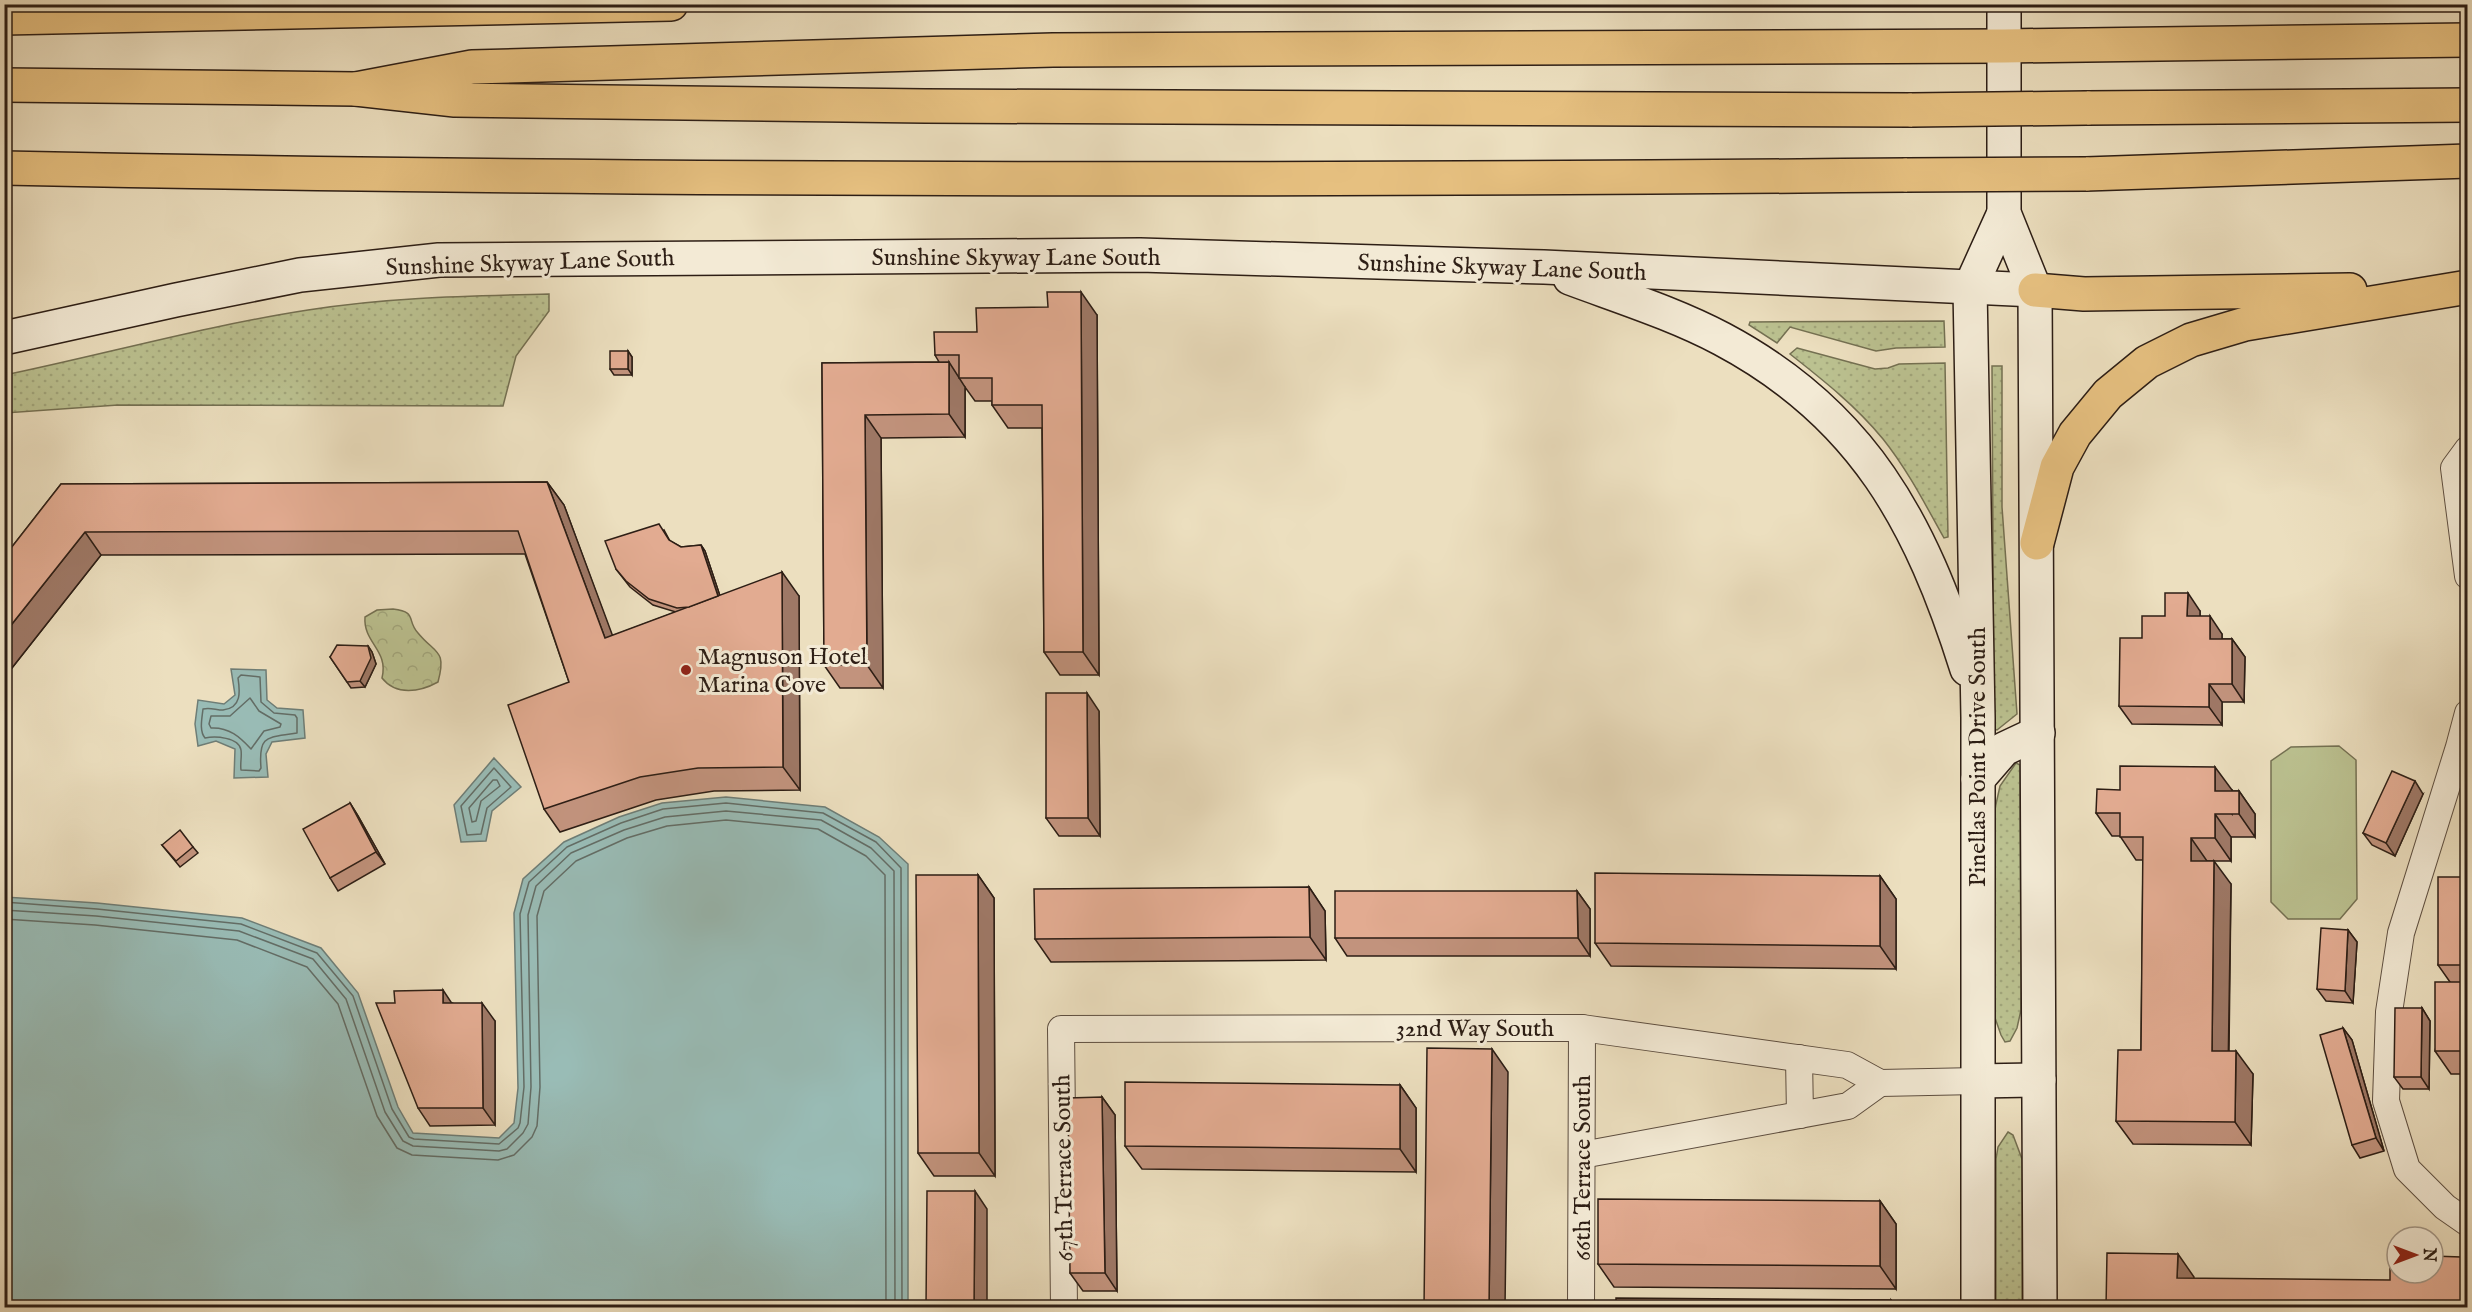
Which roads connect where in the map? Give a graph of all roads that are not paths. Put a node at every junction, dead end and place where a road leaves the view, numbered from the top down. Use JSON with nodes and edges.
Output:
{"nodes":[{"id":1,"x":671,"y":4,"type":"edge"},
{"id":2,"x":2004,"y":4,"type":"edge"},
{"id":3,"x":4,"y":18,"type":"edge"},
{"id":4,"x":2468,"y":40,"type":"edge"},
{"id":5,"x":2004,"y":46,"type":"junction"},
{"id":6,"x":4,"y":85,"type":"edge"},
{"id":7,"x":356,"y":89,"type":"junction"},
{"id":8,"x":2468,"y":105,"type":"edge"},
{"id":9,"x":2468,"y":162,"type":"edge"},
{"id":10,"x":4,"y":168,"type":"edge"},
{"id":11,"x":2004,"y":213,"type":"junction"},
{"id":12,"x":1544,"y":267,"type":"junction"},
{"id":13,"x":2465,"y":287,"type":"edge"},
{"id":14,"x":1970,"y":288,"type":"junction"},
{"id":15,"x":2035,"y":290,"type":"junction"},
{"id":16,"x":4,"y":338,"type":"edge"},
{"id":17,"x":2468,"y":449,"type":"edge"},
{"id":18,"x":2037,"y":543,"type":"junction"},
{"id":19,"x":2468,"y":576,"type":"edge"},
{"id":20,"x":2468,"y":713,"type":"edge"},
{"id":21,"x":1978,"y":717,"type":"junction"},
{"id":22,"x":2038,"y":733,"type":"junction"},
{"id":23,"x":1978,"y":779,"type":"junction"},
{"id":24,"x":1582,"y":1028,"type":"junction"},
{"id":25,"x":1061,"y":1029,"type":"joint"},
{"id":26,"x":1799,"y":1058,"type":"junction"},
{"id":27,"x":2039,"y":1080,"type":"junction"},
{"id":28,"x":1977,"y":1081,"type":"junction"},
{"id":29,"x":1880,"y":1083,"type":"junction"},
{"id":30,"x":1800,"y":1115,"type":"junction"},
{"id":31,"x":1582,"y":1155,"type":"junction"},
{"id":32,"x":2468,"y":1223,"type":"edge"},
{"id":33,"x":1064,"y":1308,"type":"edge"},
{"id":34,"x":1581,"y":1308,"type":"edge"},
{"id":35,"x":1978,"y":1308,"type":"edge"},
{"id":36,"x":2040,"y":1308,"type":"edge"}],
"edges":[{"from":1,"to":3,"type":"highway"},
{"from":2,"to":5,"type":"street","name":"Pinellas Point Drive South"},
{"from":4,"to":5,"type":"highway"},
{"from":5,"to":7,"type":"highway"},
{"from":5,"to":11,"type":"street","name":"Pinellas Point Drive South"},
{"from":6,"to":7,"type":"highway"},
{"from":7,"to":8,"type":"highway","bridge":true},
{"from":9,"to":10,"type":"highway","bridge":true},
{"from":11,"to":14,"type":"street","name":"Pinellas Point Drive South"},
{"from":11,"to":15,"type":"street","name":"Pinellas Point Drive South"},
{"from":12,"to":14,"type":"street","name":"Sunshine Skyway Lane South"},
{"from":12,"to":16,"type":"street","name":"Sunshine Skyway Lane South"},
{"from":12,"to":21,"type":"street"},
{"from":13,"to":15,"type":"highway"},
{"from":13,"to":18,"type":"highway"},
{"from":14,"to":15,"type":"street","name":"Sunshine Skyway Lane South"},
{"from":14,"to":21,"type":"street","name":"Pinellas Point Drive South"},
{"from":15,"to":18,"type":"street","name":"Pinellas Point Drive South"},
{"from":17,"to":19,"type":"street"},
{"from":18,"to":22,"type":"street","name":"Pinellas Point Drive South"},
{"from":20,"to":32,"type":"street"},
{"from":21,"to":23,"type":"street","name":"Pinellas Point Drive South"},
{"from":22,"to":23,"type":"street"},
{"from":22,"to":27,"type":"street","name":"Pinellas Point Drive South"},
{"from":23,"to":28,"type":"street","name":"Pinellas Point Drive South"},
{"from":24,"to":25,"type":"street","name":"32nd Way South"},
{"from":24,"to":26,"type":"street","name":"32nd Way South"},
{"from":24,"to":31,"type":"street","name":"66th Terrace South"},
{"from":25,"to":33,"type":"street","name":"67th Terrace South"},
{"from":26,"to":29,"type":"street","name":"32nd Way South"},
{"from":26,"to":30,"type":"street"},
{"from":27,"to":28,"type":"street"},
{"from":27,"to":36,"type":"street","name":"Pinellas Point Drive South"},
{"from":28,"to":29,"type":"street","name":"32nd Way South"},
{"from":28,"to":35,"type":"street","name":"Pinellas Point Drive South"},
{"from":29,"to":30,"type":"street"},
{"from":30,"to":31,"type":"street"},
{"from":31,"to":34,"type":"street","name":"66th Terrace South"}]}
